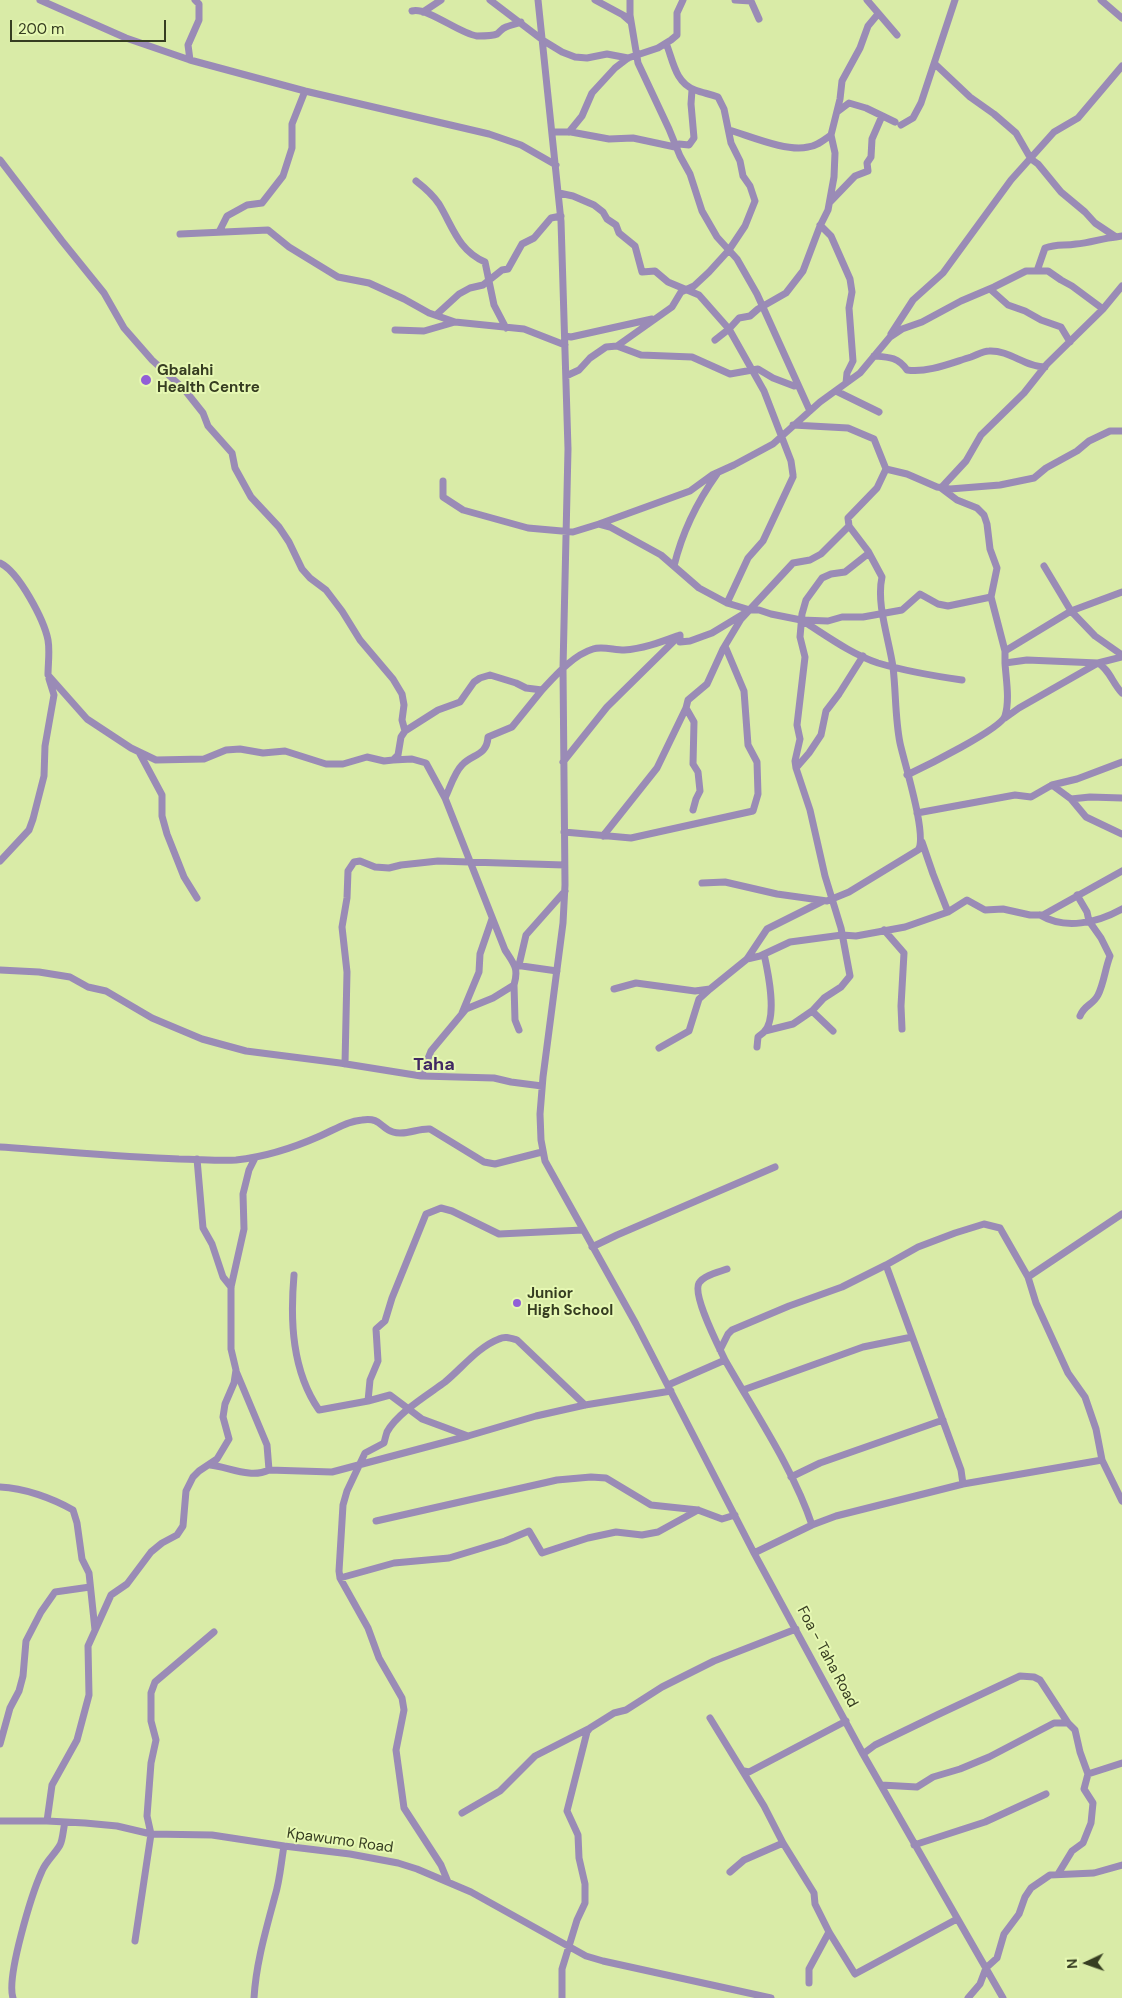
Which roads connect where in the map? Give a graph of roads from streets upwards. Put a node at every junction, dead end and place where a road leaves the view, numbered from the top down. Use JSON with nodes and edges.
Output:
{"nodes":[{"id":1,"x":40,"y":0,"type":"edge"},
{"id":2,"x":195,"y":0,"type":"edge"},
{"id":3,"x":441,"y":0,"type":"edge"},
{"id":4,"x":490,"y":0,"type":"edge"},
{"id":5,"x":538,"y":0,"type":"edge"},
{"id":6,"x":595,"y":0,"type":"edge"},
{"id":7,"x":630,"y":0,"type":"edge"},
{"id":8,"x":683,"y":0,"type":"edge"},
{"id":9,"x":735,"y":0,"type":"edge"},
{"id":10,"x":867,"y":0,"type":"edge"},
{"id":11,"x":955,"y":0,"type":"edge"},
{"id":12,"x":1101,"y":0,"type":"edge"},
{"id":13,"x":412,"y":11,"type":"dead end"},
{"id":14,"x":423,"y":12,"type":"junction"},
{"id":15,"x":878,"y":14,"type":"junction"},
{"id":16,"x":1122,"y":18,"type":"edge"},
{"id":17,"x":759,"y":20,"type":"dead end"},
{"id":18,"x":521,"y":22,"type":"junction"},
{"id":19,"x":631,"y":22,"type":"junction"},
{"id":20,"x":897,"y":34,"type":"dead end"},
{"id":21,"x":544,"y":40,"type":"junction"},
{"id":22,"x":666,"y":43,"type":"junction"},
{"id":23,"x":638,"y":55,"type":"junction"},
{"id":24,"x":628,"y":58,"type":"junction"},
{"id":25,"x":190,"y":60,"type":"junction"},
{"id":26,"x":935,"y":64,"type":"junction"},
{"id":27,"x":1122,"y":66,"type":"edge"},
{"id":28,"x":692,"y":90,"type":"junction"},
{"id":29,"x":305,"y":91,"type":"junction"},
{"id":30,"x":837,"y":112,"type":"junction"},
{"id":31,"x":882,"y":116,"type":"junction"},
{"id":32,"x":728,"y":130,"type":"junction"},
{"id":33,"x":553,"y":132,"type":"junction"},
{"id":34,"x":569,"y":132,"type":"junction"},
{"id":35,"x":832,"y":135,"type":"junction"},
{"id":36,"x":676,"y":146,"type":"junction"},
{"id":37,"x":1031,"y":159,"type":"junction"},
{"id":38,"x":0,"y":160,"type":"edge"},
{"id":39,"x":556,"y":165,"type":"junction"},
{"id":40,"x":416,"y":182,"type":"dead end"},
{"id":41,"x":559,"y":193,"type":"junction"},
{"id":42,"x":830,"y":202,"type":"junction"},
{"id":43,"x":561,"y":216,"type":"junction"},
{"id":44,"x":820,"y":225,"type":"junction"},
{"id":45,"x":219,"y":232,"type":"junction"},
{"id":46,"x":180,"y":234,"type":"dead end"},
{"id":47,"x":1120,"y":238,"type":"edge"},
{"id":48,"x":729,"y":250,"type":"junction"},
{"id":49,"x":1037,"y":271,"type":"junction"},
{"id":50,"x":488,"y":282,"type":"junction"},
{"id":51,"x":1122,"y":286,"type":"edge"},
{"id":52,"x":990,"y":289,"type":"junction"},
{"id":53,"x":685,"y":290,"type":"junction"},
{"id":54,"x":763,"y":307,"type":"junction"},
{"id":55,"x":1102,"y":309,"type":"junction"},
{"id":56,"x":436,"y":315,"type":"junction"},
{"id":57,"x":657,"y":318,"type":"junction"},
{"id":58,"x":455,"y":322,"type":"junction"},
{"id":59,"x":506,"y":328,"type":"junction"},
{"id":60,"x":395,"y":330,"type":"dead end"},
{"id":61,"x":729,"y":330,"type":"junction"},
{"id":62,"x":565,"y":336,"type":"junction"},
{"id":63,"x":890,"y":337,"type":"junction"},
{"id":64,"x":715,"y":340,"type":"dead end"},
{"id":65,"x":1070,"y":342,"type":"junction"},
{"id":66,"x":565,"y":345,"type":"junction"},
{"id":67,"x":617,"y":346,"type":"junction"},
{"id":68,"x":874,"y":356,"type":"junction"},
{"id":69,"x":1044,"y":367,"type":"junction"},
{"id":70,"x":751,"y":370,"type":"junction"},
{"id":71,"x":566,"y":376,"type":"junction"},
{"id":72,"x":846,"y":383,"type":"junction"},
{"id":73,"x":798,"y":385,"type":"junction"},
{"id":74,"x":836,"y":391,"type":"junction"},
{"id":75,"x":810,"y":411,"type":"junction"},
{"id":76,"x":879,"y":412,"type":"dead end"},
{"id":77,"x":793,"y":425,"type":"junction"},
{"id":78,"x":1122,"y":430,"type":"edge"},
{"id":79,"x":781,"y":437,"type":"junction"},
{"id":80,"x":886,"y":469,"type":"junction"},
{"id":81,"x":719,"y":472,"type":"junction"},
{"id":82,"x":443,"y":481,"type":"dead end"},
{"id":83,"x":941,"y":488,"type":"junction"},
{"id":84,"x":599,"y":524,"type":"junction"},
{"id":85,"x":849,"y":526,"type":"junction"},
{"id":86,"x":567,"y":531,"type":"junction"},
{"id":87,"x":869,"y":553,"type":"junction"},
{"id":88,"x":0,"y":563,"type":"edge"},
{"id":89,"x":674,"y":566,"type":"junction"},
{"id":90,"x":1044,"y":566,"type":"dead end"},
{"id":91,"x":1122,"y":592,"type":"edge"},
{"id":92,"x":992,"y":597,"type":"junction"},
{"id":93,"x":727,"y":603,"type":"junction"},
{"id":94,"x":750,"y":610,"type":"junction"},
{"id":95,"x":1070,"y":611,"type":"junction"},
{"id":96,"x":882,"y":614,"type":"junction"},
{"id":97,"x":801,"y":620,"type":"junction"},
{"id":98,"x":680,"y":635,"type":"junction"},
{"id":99,"x":725,"y":646,"type":"junction"},
{"id":100,"x":1005,"y":651,"type":"junction"},
{"id":101,"x":862,"y":656,"type":"junction"},
{"id":102,"x":1122,"y":656,"type":"edge"},
{"id":103,"x":1005,"y":663,"type":"junction"},
{"id":104,"x":1098,"y":663,"type":"junction"},
{"id":105,"x":893,"y":666,"type":"junction"},
{"id":106,"x":563,"y":668,"type":"junction"},
{"id":107,"x":48,"y":675,"type":"junction"},
{"id":108,"x":962,"y":680,"type":"dead end"},
{"id":109,"x":542,"y":690,"type":"junction"},
{"id":110,"x":1122,"y":693,"type":"edge"},
{"id":111,"x":686,"y":708,"type":"junction"},
{"id":112,"x":1005,"y":718,"type":"junction"},
{"id":113,"x":406,"y":731,"type":"junction"},
{"id":114,"x":139,"y":752,"type":"junction"},
{"id":115,"x":393,"y":760,"type":"junction"},
{"id":116,"x":563,"y":762,"type":"junction"},
{"id":117,"x":1122,"y":762,"type":"edge"},
{"id":118,"x":796,"y":768,"type":"junction"},
{"id":119,"x":908,"y":775,"type":"junction"},
{"id":120,"x":1052,"y":785,"type":"junction"},
{"id":121,"x":445,"y":798,"type":"junction"},
{"id":122,"x":1122,"y":798,"type":"edge"},
{"id":123,"x":1070,"y":799,"type":"junction"},
{"id":124,"x":693,"y":810,"type":"dead end"},
{"id":125,"x":917,"y":813,"type":"junction"},
{"id":126,"x":564,"y":832,"type":"junction"},
{"id":127,"x":1122,"y":834,"type":"edge"},
{"id":128,"x":603,"y":836,"type":"junction"},
{"id":129,"x":922,"y":840,"type":"junction"},
{"id":130,"x":0,"y":861,"type":"edge"},
{"id":131,"x":469,"y":861,"type":"junction"},
{"id":132,"x":564,"y":865,"type":"junction"},
{"id":133,"x":1122,"y":871,"type":"edge"},
{"id":134,"x":702,"y":883,"type":"dead end"},
{"id":135,"x":564,"y":892,"type":"junction"},
{"id":136,"x":1077,"y":895,"type":"junction"},
{"id":137,"x":196,"y":898,"type":"dead end"},
{"id":138,"x":833,"y":900,"type":"junction"},
{"id":139,"x":823,"y":901,"type":"junction"},
{"id":140,"x":1122,"y":909,"type":"edge"},
{"id":141,"x":948,"y":912,"type":"junction"},
{"id":142,"x":1039,"y":915,"type":"junction"},
{"id":143,"x":492,"y":918,"type":"junction"},
{"id":144,"x":1089,"y":921,"type":"junction"},
{"id":145,"x":884,"y":930,"type":"junction"},
{"id":146,"x":842,"y":935,"type":"junction"},
{"id":147,"x":764,"y":954,"type":"junction"},
{"id":148,"x":747,"y":958,"type":"junction"},
{"id":149,"x":517,"y":965,"type":"junction"},
{"id":150,"x":0,"y":970,"type":"edge"},
{"id":151,"x":557,"y":971,"type":"junction"},
{"id":152,"x":514,"y":985,"type":"junction"},
{"id":153,"x":614,"y":989,"type":"dead end"},
{"id":154,"x":710,"y":989,"type":"junction"},
{"id":155,"x":812,"y":1011,"type":"junction"},
{"id":156,"x":462,"y":1013,"type":"junction"},
{"id":157,"x":1080,"y":1016,"type":"dead end"},
{"id":158,"x":902,"y":1029,"type":"dead end"},
{"id":159,"x":519,"y":1030,"type":"dead end"},
{"id":160,"x":765,"y":1031,"type":"junction"},
{"id":161,"x":833,"y":1031,"type":"dead end"},
{"id":162,"x":757,"y":1047,"type":"dead end"},
{"id":163,"x":659,"y":1048,"type":"dead end"},
{"id":164,"x":345,"y":1064,"type":"junction"},
{"id":165,"x":421,"y":1076,"type":"junction"},
{"id":166,"x":542,"y":1086,"type":"junction"},
{"id":167,"x":0,"y":1147,"type":"edge"},
{"id":168,"x":542,"y":1152,"type":"junction"},
{"id":169,"x":256,"y":1158,"type":"junction"},
{"id":170,"x":197,"y":1159,"type":"junction"},
{"id":171,"x":775,"y":1167,"type":"dead end"},
{"id":172,"x":1122,"y":1214,"type":"edge"},
{"id":173,"x":582,"y":1230,"type":"junction"},
{"id":174,"x":592,"y":1247,"type":"junction"},
{"id":175,"x":886,"y":1265,"type":"junction"},
{"id":176,"x":727,"y":1269,"type":"dead end"},
{"id":177,"x":294,"y":1275,"type":"dead end"},
{"id":178,"x":1028,"y":1277,"type":"junction"},
{"id":179,"x":231,"y":1287,"type":"junction"},
{"id":180,"x":912,"y":1336,"type":"junction"},
{"id":181,"x":720,"y":1350,"type":"junction"},
{"id":182,"x":725,"y":1360,"type":"junction"},
{"id":183,"x":236,"y":1370,"type":"junction"},
{"id":184,"x":669,"y":1388,"type":"junction"},
{"id":185,"x":743,"y":1390,"type":"junction"},
{"id":186,"x":368,"y":1401,"type":"junction"},
{"id":187,"x":584,"y":1405,"type":"junction"},
{"id":188,"x":408,"y":1410,"type":"junction"},
{"id":189,"x":943,"y":1420,"type":"junction"},
{"id":190,"x":468,"y":1436,"type":"junction"},
{"id":191,"x":1102,"y":1460,"type":"junction"},
{"id":192,"x":210,"y":1465,"type":"junction"},
{"id":193,"x":359,"y":1465,"type":"junction"},
{"id":194,"x":269,"y":1470,"type":"junction"},
{"id":195,"x":791,"y":1477,"type":"junction"},
{"id":196,"x":963,"y":1484,"type":"junction"},
{"id":197,"x":0,"y":1487,"type":"edge"},
{"id":198,"x":1120,"y":1493,"type":"edge"},
{"id":199,"x":1122,"y":1501,"type":"edge"},
{"id":200,"x":698,"y":1510,"type":"junction"},
{"id":201,"x":735,"y":1515,"type":"junction"},
{"id":202,"x":376,"y":1521,"type":"dead end"},
{"id":203,"x":812,"y":1525,"type":"junction"},
{"id":204,"x":754,"y":1553,"type":"junction"},
{"id":205,"x":340,"y":1578,"type":"junction"},
{"id":206,"x":90,"y":1587,"type":"junction"},
{"id":207,"x":796,"y":1629,"type":"junction"},
{"id":208,"x":95,"y":1630,"type":"junction"},
{"id":209,"x":214,"y":1632,"type":"dead end"},
{"id":210,"x":710,"y":1718,"type":"dead end"},
{"id":211,"x":846,"y":1721,"type":"junction"},
{"id":212,"x":1068,"y":1723,"type":"junction"},
{"id":213,"x":590,"y":1728,"type":"junction"},
{"id":214,"x":2,"y":1733,"type":"edge"},
{"id":215,"x":0,"y":1744,"type":"edge"},
{"id":216,"x":863,"y":1754,"type":"junction"},
{"id":217,"x":1122,"y":1763,"type":"edge"},
{"id":218,"x":744,"y":1771,"type":"junction"},
{"id":219,"x":1088,"y":1774,"type":"junction"},
{"id":220,"x":881,"y":1785,"type":"junction"},
{"id":221,"x":1046,"y":1794,"type":"dead end"},
{"id":222,"x":462,"y":1813,"type":"dead end"},
{"id":223,"x":0,"y":1821,"type":"edge"},
{"id":224,"x":47,"y":1821,"type":"junction"},
{"id":225,"x":65,"y":1822,"type":"junction"},
{"id":226,"x":151,"y":1834,"type":"junction"},
{"id":227,"x":783,"y":1843,"type":"junction"},
{"id":228,"x":914,"y":1845,"type":"junction"},
{"id":229,"x":284,"y":1846,"type":"junction"},
{"id":230,"x":1122,"y":1865,"type":"edge"},
{"id":231,"x":730,"y":1872,"type":"dead end"},
{"id":232,"x":1058,"y":1874,"type":"junction"},
{"id":233,"x":448,"y":1882,"type":"junction"},
{"id":234,"x":957,"y":1919,"type":"junction"},
{"id":235,"x":829,"y":1932,"type":"junction"},
{"id":236,"x":136,"y":1942,"type":"dead end"},
{"id":237,"x":569,"y":1947,"type":"junction"},
{"id":238,"x":986,"y":1968,"type":"junction"},
{"id":239,"x":809,"y":1983,"type":"dead end"},
{"id":240,"x":13,"y":1998,"type":"edge"},
{"id":241,"x":254,"y":1998,"type":"edge"},
{"id":242,"x":562,"y":1998,"type":"edge"},
{"id":243,"x":771,"y":1998,"type":"edge"},
{"id":244,"x":968,"y":1998,"type":"edge"},
{"id":245,"x":1003,"y":1998,"type":"edge"}],
"edges":[{"from":1,"to":25,"type":"street"},
{"from":2,"to":25,"type":"street"},
{"from":3,"to":14,"type":"street"},
{"from":4,"to":18,"type":"street"},
{"from":5,"to":21,"type":"street","name":"Foa - Taha Road"},
{"from":6,"to":19,"type":"street"},
{"from":7,"to":19,"type":"street"},
{"from":8,"to":22,"type":"street"},
{"from":9,"to":17,"type":"street"},
{"from":10,"to":15,"type":"street"},
{"from":11,"to":26,"type":"street"},
{"from":12,"to":16,"type":"street"},
{"from":13,"to":14,"type":"street"},
{"from":14,"to":18,"type":"street"},
{"from":15,"to":20,"type":"street"},
{"from":15,"to":30,"type":"street"},
{"from":18,"to":21,"type":"street"},
{"from":19,"to":23,"type":"street"},
{"from":21,"to":24,"type":"street"},
{"from":21,"to":33,"type":"street","name":"Foa - Taha Road"},
{"from":22,"to":23,"type":"street"},
{"from":22,"to":28,"type":"street"},
{"from":23,"to":24,"type":"street"},
{"from":23,"to":36,"type":"street"},
{"from":24,"to":34,"type":"street"},
{"from":25,"to":29,"type":"street"},
{"from":26,"to":31,"type":"street"},
{"from":26,"to":37,"type":"street"},
{"from":27,"to":37,"type":"street"},
{"from":28,"to":32,"type":"street"},
{"from":28,"to":36,"type":"street"},
{"from":29,"to":39,"type":"street"},
{"from":29,"to":45,"type":"street"},
{"from":30,"to":31,"type":"street"},
{"from":30,"to":35,"type":"street"},
{"from":31,"to":42,"type":"street"},
{"from":32,"to":35,"type":"street"},
{"from":32,"to":48,"type":"street"},
{"from":33,"to":34,"type":"street"},
{"from":33,"to":39,"type":"street","name":"Foa - Taha Road"},
{"from":34,"to":36,"type":"street"},
{"from":35,"to":42,"type":"street"},
{"from":36,"to":48,"type":"street"},
{"from":37,"to":47,"type":"street"},
{"from":37,"to":63,"type":"street"},
{"from":38,"to":113,"type":"street"},
{"from":39,"to":41,"type":"street","name":"Foa - Taha Road"},
{"from":40,"to":50,"type":"street"},
{"from":41,"to":43,"type":"street","name":"Foa - Taha Road"},
{"from":41,"to":53,"type":"street"},
{"from":42,"to":44,"type":"street"},
{"from":43,"to":50,"type":"street"},
{"from":43,"to":62,"type":"street","name":"Foa - Taha Road"},
{"from":44,"to":54,"type":"street"},
{"from":44,"to":72,"type":"street"},
{"from":45,"to":46,"type":"street"},
{"from":45,"to":56,"type":"street"},
{"from":47,"to":49,"type":"street"},
{"from":48,"to":53,"type":"street"},
{"from":48,"to":54,"type":"street"},
{"from":49,"to":52,"type":"street"},
{"from":49,"to":55,"type":"street"},
{"from":50,"to":56,"type":"street"},
{"from":50,"to":59,"type":"street"},
{"from":51,"to":55,"type":"street"},
{"from":52,"to":63,"type":"street"},
{"from":52,"to":65,"type":"street"},
{"from":53,"to":57,"type":"street"},
{"from":53,"to":61,"type":"street"},
{"from":54,"to":61,"type":"street"},
{"from":54,"to":73,"type":"street"},
{"from":55,"to":65,"type":"street"},
{"from":56,"to":58,"type":"street"},
{"from":57,"to":62,"type":"street"},
{"from":57,"to":67,"type":"street"},
{"from":58,"to":59,"type":"street"},
{"from":58,"to":60,"type":"street"},
{"from":59,"to":66,"type":"street"},
{"from":61,"to":64,"type":"street"},
{"from":61,"to":70,"type":"street"},
{"from":62,"to":66,"type":"street","name":"Foa - Taha Road"},
{"from":63,"to":68,"type":"street"},
{"from":65,"to":69,"type":"street"},
{"from":66,"to":71,"type":"street","name":"Foa - Taha Road"},
{"from":67,"to":70,"type":"street"},
{"from":67,"to":71,"type":"street"},
{"from":68,"to":69,"type":"street"},
{"from":68,"to":72,"type":"street"},
{"from":69,"to":83,"type":"street"},
{"from":70,"to":73,"type":"street"},
{"from":70,"to":79,"type":"street"},
{"from":71,"to":86,"type":"street","name":"Foa - Taha Road"},
{"from":72,"to":74,"type":"street"},
{"from":73,"to":75,"type":"street"},
{"from":74,"to":75,"type":"street"},
{"from":74,"to":76,"type":"street"},
{"from":75,"to":77,"type":"street"},
{"from":77,"to":79,"type":"street"},
{"from":77,"to":80,"type":"street"},
{"from":78,"to":83,"type":"street"},
{"from":79,"to":81,"type":"street"},
{"from":79,"to":93,"type":"street"},
{"from":80,"to":83,"type":"street"},
{"from":80,"to":85,"type":"street"},
{"from":81,"to":84,"type":"street"},
{"from":81,"to":89,"type":"street"},
{"from":82,"to":86,"type":"street"},
{"from":83,"to":92,"type":"street"},
{"from":84,"to":86,"type":"street"},
{"from":84,"to":89,"type":"street"},
{"from":85,"to":87,"type":"street"},
{"from":85,"to":94,"type":"street"},
{"from":86,"to":106,"type":"street","name":"Foa - Taha Road"},
{"from":87,"to":96,"type":"street"},
{"from":87,"to":97,"type":"street"},
{"from":88,"to":107,"type":"street"},
{"from":89,"to":93,"type":"street"},
{"from":90,"to":95,"type":"street"},
{"from":91,"to":95,"type":"street"},
{"from":92,"to":96,"type":"street"},
{"from":92,"to":100,"type":"street"},
{"from":93,"to":94,"type":"street"},
{"from":94,"to":97,"type":"street"},
{"from":94,"to":98,"type":"street"},
{"from":94,"to":99,"type":"street"},
{"from":95,"to":100,"type":"street"},
{"from":95,"to":102,"type":"street"},
{"from":96,"to":97,"type":"street"},
{"from":96,"to":105,"type":"street"},
{"from":97,"to":101,"type":"street"},
{"from":97,"to":118,"type":"street"},
{"from":98,"to":106,"type":"street"},
{"from":98,"to":116,"type":"street"},
{"from":99,"to":111,"type":"street"},
{"from":99,"to":128,"type":"street"},
{"from":100,"to":103,"type":"street"},
{"from":101,"to":105,"type":"street"},
{"from":101,"to":118,"type":"street"},
{"from":102,"to":104,"type":"street"},
{"from":103,"to":104,"type":"street"},
{"from":103,"to":112,"type":"street"},
{"from":104,"to":110,"type":"street"},
{"from":104,"to":112,"type":"street"},
{"from":105,"to":108,"type":"street"},
{"from":105,"to":119,"type":"street"},
{"from":106,"to":109,"type":"street"},
{"from":106,"to":116,"type":"street","name":"Foa - Taha Road"},
{"from":107,"to":114,"type":"street"},
{"from":107,"to":130,"type":"street"},
{"from":109,"to":113,"type":"street"},
{"from":109,"to":121,"type":"street"},
{"from":111,"to":124,"type":"street"},
{"from":111,"to":128,"type":"street"},
{"from":112,"to":119,"type":"street"},
{"from":113,"to":115,"type":"street"},
{"from":114,"to":115,"type":"street"},
{"from":114,"to":137,"type":"street"},
{"from":115,"to":121,"type":"street"},
{"from":116,"to":126,"type":"street","name":"Foa - Taha Road"},
{"from":117,"to":120,"type":"street"},
{"from":118,"to":138,"type":"street"},
{"from":119,"to":125,"type":"street"},
{"from":120,"to":123,"type":"street"},
{"from":120,"to":125,"type":"street"},
{"from":121,"to":131,"type":"street"},
{"from":122,"to":123,"type":"street"},
{"from":123,"to":127,"type":"street"},
{"from":125,"to":129,"type":"street"},
{"from":126,"to":128,"type":"street"},
{"from":126,"to":132,"type":"street","name":"Foa - Taha Road"},
{"from":129,"to":138,"type":"street"},
{"from":129,"to":141,"type":"street"},
{"from":131,"to":132,"type":"street"},
{"from":131,"to":143,"type":"street"},
{"from":131,"to":164,"type":"street"},
{"from":132,"to":135,"type":"street","name":"Foa - Taha Road"},
{"from":133,"to":136,"type":"street"},
{"from":134,"to":139,"type":"street"},
{"from":135,"to":149,"type":"street"},
{"from":135,"to":151,"type":"street","name":"Foa - Taha Road"},
{"from":136,"to":142,"type":"street"},
{"from":136,"to":144,"type":"street"},
{"from":138,"to":139,"type":"street"},
{"from":138,"to":146,"type":"street"},
{"from":139,"to":148,"type":"street"},
{"from":140,"to":144,"type":"street"},
{"from":141,"to":142,"type":"street"},
{"from":141,"to":145,"type":"street"},
{"from":142,"to":144,"type":"street"},
{"from":143,"to":149,"type":"street"},
{"from":143,"to":156,"type":"street"},
{"from":144,"to":157,"type":"street"},
{"from":145,"to":146,"type":"street"},
{"from":145,"to":158,"type":"street"},
{"from":146,"to":147,"type":"street"},
{"from":146,"to":155,"type":"street"},
{"from":147,"to":148,"type":"street"},
{"from":147,"to":160,"type":"street"},
{"from":148,"to":154,"type":"street"},
{"from":149,"to":151,"type":"street"},
{"from":149,"to":152,"type":"street"},
{"from":150,"to":164,"type":"street"},
{"from":151,"to":166,"type":"street","name":"Foa - Taha Road"},
{"from":152,"to":156,"type":"street"},
{"from":152,"to":159,"type":"street"},
{"from":153,"to":154,"type":"street"},
{"from":154,"to":163,"type":"street"},
{"from":155,"to":160,"type":"street"},
{"from":155,"to":161,"type":"street"},
{"from":156,"to":165,"type":"street"},
{"from":160,"to":162,"type":"street"},
{"from":164,"to":165,"type":"street"},
{"from":165,"to":166,"type":"street"},
{"from":166,"to":168,"type":"street","name":"Foa - Taha Road"},
{"from":167,"to":170,"type":"street"},
{"from":168,"to":169,"type":"street"},
{"from":168,"to":173,"type":"street","name":"Foa - Taha Road"},
{"from":169,"to":170,"type":"street"},
{"from":169,"to":179,"type":"street"},
{"from":170,"to":179,"type":"street"},
{"from":171,"to":174,"type":"street"},
{"from":172,"to":178,"type":"street"},
{"from":173,"to":174,"type":"street","name":"Foa - Taha Road"},
{"from":173,"to":186,"type":"street"},
{"from":174,"to":184,"type":"street","name":"Foa - Taha Road"},
{"from":175,"to":178,"type":"street"},
{"from":175,"to":180,"type":"street"},
{"from":175,"to":181,"type":"street"},
{"from":176,"to":181,"type":"street"},
{"from":177,"to":186,"type":"street"},
{"from":178,"to":191,"type":"street"},
{"from":179,"to":183,"type":"street"},
{"from":180,"to":185,"type":"street"},
{"from":180,"to":189,"type":"street"},
{"from":181,"to":182,"type":"street"},
{"from":182,"to":184,"type":"street"},
{"from":182,"to":185,"type":"street"},
{"from":183,"to":192,"type":"street"},
{"from":183,"to":194,"type":"street"},
{"from":184,"to":187,"type":"street"},
{"from":184,"to":201,"type":"street","name":"Foa - Taha Road"},
{"from":185,"to":195,"type":"street"},
{"from":186,"to":188,"type":"street"},
{"from":187,"to":188,"type":"street"},
{"from":187,"to":190,"type":"street"},
{"from":188,"to":190,"type":"street"},
{"from":188,"to":193,"type":"street"},
{"from":189,"to":195,"type":"street"},
{"from":189,"to":196,"type":"street"},
{"from":190,"to":193,"type":"street"},
{"from":191,"to":196,"type":"street"},
{"from":191,"to":198,"type":"street"},
{"from":192,"to":194,"type":"street"},
{"from":192,"to":208,"type":"street"},
{"from":193,"to":194,"type":"street"},
{"from":193,"to":205,"type":"street"},
{"from":195,"to":203,"type":"street"},
{"from":196,"to":203,"type":"street"},
{"from":197,"to":206,"type":"street"},
{"from":198,"to":199,"type":"street"},
{"from":200,"to":201,"type":"street"},
{"from":200,"to":202,"type":"street"},
{"from":200,"to":205,"type":"street"},
{"from":201,"to":204,"type":"street","name":"Foa - Taha Road"},
{"from":203,"to":204,"type":"street"},
{"from":204,"to":207,"type":"street","name":"Foa - Taha Road"},
{"from":205,"to":233,"type":"street"},
{"from":206,"to":208,"type":"street"},
{"from":206,"to":214,"type":"street"},
{"from":207,"to":211,"type":"street","name":"Foa - Taha Road"},
{"from":207,"to":213,"type":"street"},
{"from":208,"to":224,"type":"street"},
{"from":209,"to":226,"type":"street"},
{"from":210,"to":218,"type":"street"},
{"from":211,"to":216,"type":"street","name":"Foa - Taha Road"},
{"from":211,"to":218,"type":"street"},
{"from":212,"to":216,"type":"street"},
{"from":212,"to":219,"type":"street"},
{"from":212,"to":220,"type":"street"},
{"from":213,"to":222,"type":"street"},
{"from":213,"to":237,"type":"street"},
{"from":214,"to":215,"type":"street"},
{"from":216,"to":220,"type":"street","name":"Foa - Taha Road"},
{"from":217,"to":219,"type":"street"},
{"from":218,"to":227,"type":"street"},
{"from":219,"to":232,"type":"street"},
{"from":220,"to":228,"type":"street","name":"Foa - Taha Road"},
{"from":221,"to":228,"type":"street"},
{"from":223,"to":224,"type":"street","name":"Kpawumo Road"},
{"from":224,"to":225,"type":"street","name":"Kpawumo Road"},
{"from":225,"to":226,"type":"street","name":"Kpawumo Road"},
{"from":225,"to":240,"type":"street"},
{"from":226,"to":229,"type":"street","name":"Kpawumo Road"},
{"from":226,"to":236,"type":"street"},
{"from":227,"to":231,"type":"street"},
{"from":227,"to":235,"type":"street"},
{"from":228,"to":234,"type":"street","name":"Foa - Taha Road"},
{"from":229,"to":233,"type":"street","name":"Kpawumo Road"},
{"from":229,"to":241,"type":"street"},
{"from":230,"to":232,"type":"street"},
{"from":232,"to":238,"type":"street"},
{"from":233,"to":237,"type":"street","name":"Kpawumo Road"},
{"from":234,"to":235,"type":"street"},
{"from":234,"to":238,"type":"street","name":"Foa - Taha Road"},
{"from":235,"to":239,"type":"street"},
{"from":237,"to":242,"type":"street"},
{"from":237,"to":243,"type":"street","name":"Kpawumo Road"},
{"from":238,"to":244,"type":"street"},
{"from":238,"to":245,"type":"street","name":"Foa - Taha Road"}]}
